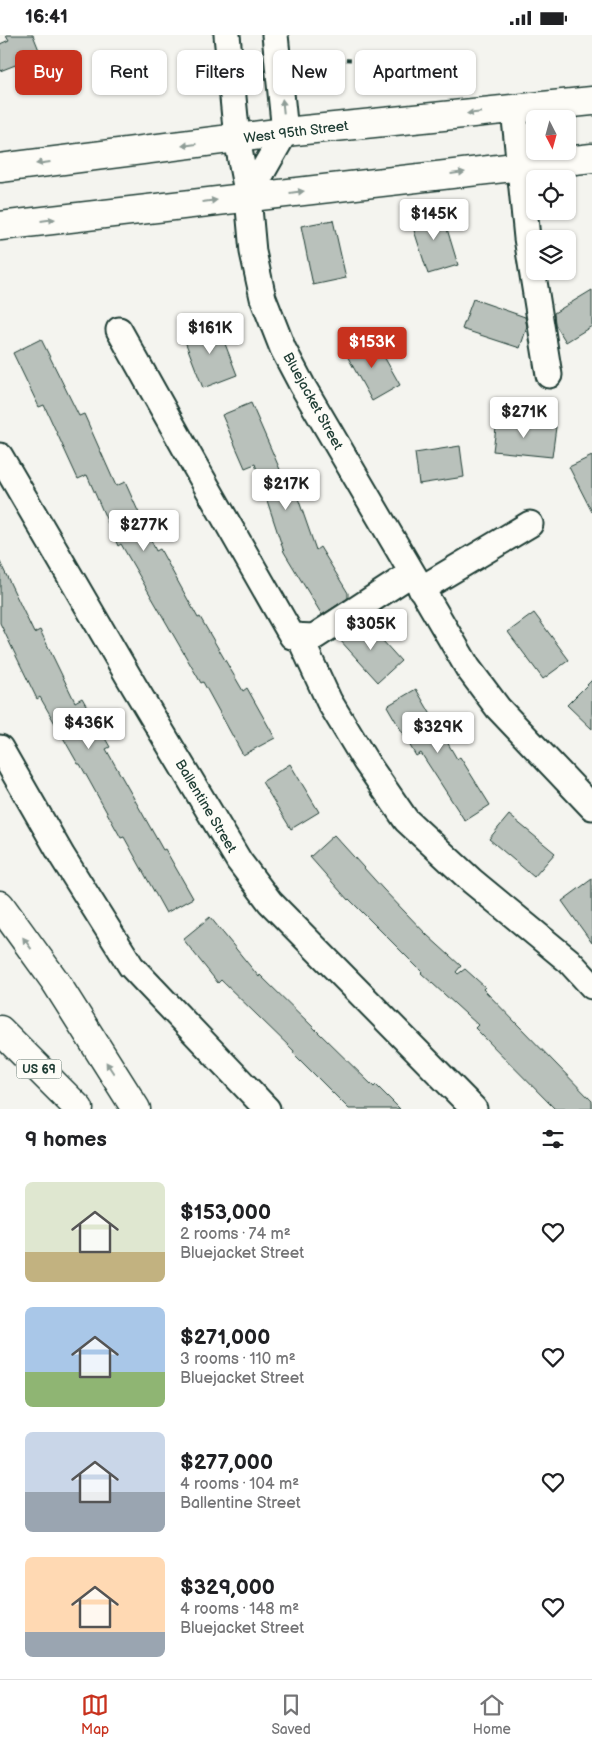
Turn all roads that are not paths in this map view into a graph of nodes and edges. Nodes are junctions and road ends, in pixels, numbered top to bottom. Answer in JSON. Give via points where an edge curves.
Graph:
{"nodes":[{"id":1,"x":227,"y":35,"type":"edge"},
{"id":2,"x":275,"y":35,"type":"edge"},
{"id":3,"x":592,"y":101,"type":"edge"},
{"id":4,"x":514,"y":109,"type":"junction"},
{"id":5,"x":285,"y":132,"type":"junction"},
{"id":6,"x":237,"y":139,"type":"junction"},
{"id":7,"x":592,"y":159,"type":"edge"},
{"id":8,"x":520,"y":166,"type":"junction"},
{"id":9,"x":0,"y":168,"type":"edge"},
{"id":10,"x":248,"y":197,"type":"junction"},
{"id":11,"x":0,"y":226,"type":"edge"},
{"id":12,"x":119,"y":330,"type":"dead end"},
{"id":13,"x":549,"y":375,"type":"dead end"},
{"id":14,"x":0,"y":456,"type":"edge"},
{"id":15,"x":530,"y":524,"type":"dead end"},
{"id":16,"x":417,"y":581,"type":"junction"},
{"id":17,"x":299,"y":636,"type":"junction"},
{"id":18,"x":0,"y":748,"type":"edge"},
{"id":19,"x":592,"y":807,"type":"edge"},
{"id":20,"x":0,"y":905,"type":"edge"},
{"id":21,"x":592,"y":986,"type":"edge"},
{"id":22,"x":0,"y":1030,"type":"edge"},
{"id":23,"x":79,"y":1109,"type":"edge"},
{"id":24,"x":136,"y":1109,"type":"edge"},
{"id":25,"x":267,"y":1109,"type":"edge"},
{"id":26,"x":474,"y":1109,"type":"edge"}],
"edges":[{"from":1,"to":6,"type":"street","name":"Bluejacket Street"},
{"from":5,"to":2,"type":"street","one_way":true},
{"from":3,"to":4,"type":"main road","name":"West 95th Street"},
{"from":4,"to":5,"type":"main road","name":"West 95th Street","one_way":true},
{"from":4,"to":8,"type":"street"},
{"from":5,"to":6,"type":"main road","name":"West 95th Street"},
{"from":5,"to":10,"type":"street"},
{"from":6,"to":9,"type":"main road","name":"West 95th Street","one_way":true},
{"from":6,"to":10,"type":"street","name":"Bluejacket Street"},
{"from":7,"to":8,"type":"main road"},
{"from":10,"to":8,"type":"main road","one_way":true},
{"from":8,"to":13,"type":"street","via":[[526,238]]},
{"from":11,"to":10,"type":"main road","one_way":true},
{"from":10,"to":16,"type":"street","name":"Bluejacket Street","via":[[253,251],[261,289],[283,349]]},
{"from":12,"to":17,"type":"street","via":[[292,636]]},
{"from":14,"to":26,"type":"street","name":"Ballentine Street","via":[[239,861],[270,902]]},
{"from":15,"to":16,"type":"street"},
{"from":16,"to":17,"type":"street","via":[[314,637]]},
{"from":16,"to":19,"type":"street","name":"Bluejacket Street","via":[[468,668],[498,708]]},
{"from":17,"to":21,"type":"street","via":[[329,701],[406,820],[472,881],[569,961]]},
{"from":18,"to":25,"type":"street","via":[[131,966]]},
{"from":24,"to":20,"type":"main road","one_way":true,"via":[[55,981]]},
{"from":22,"to":23,"type":"main road","number":"US 69"}]}
